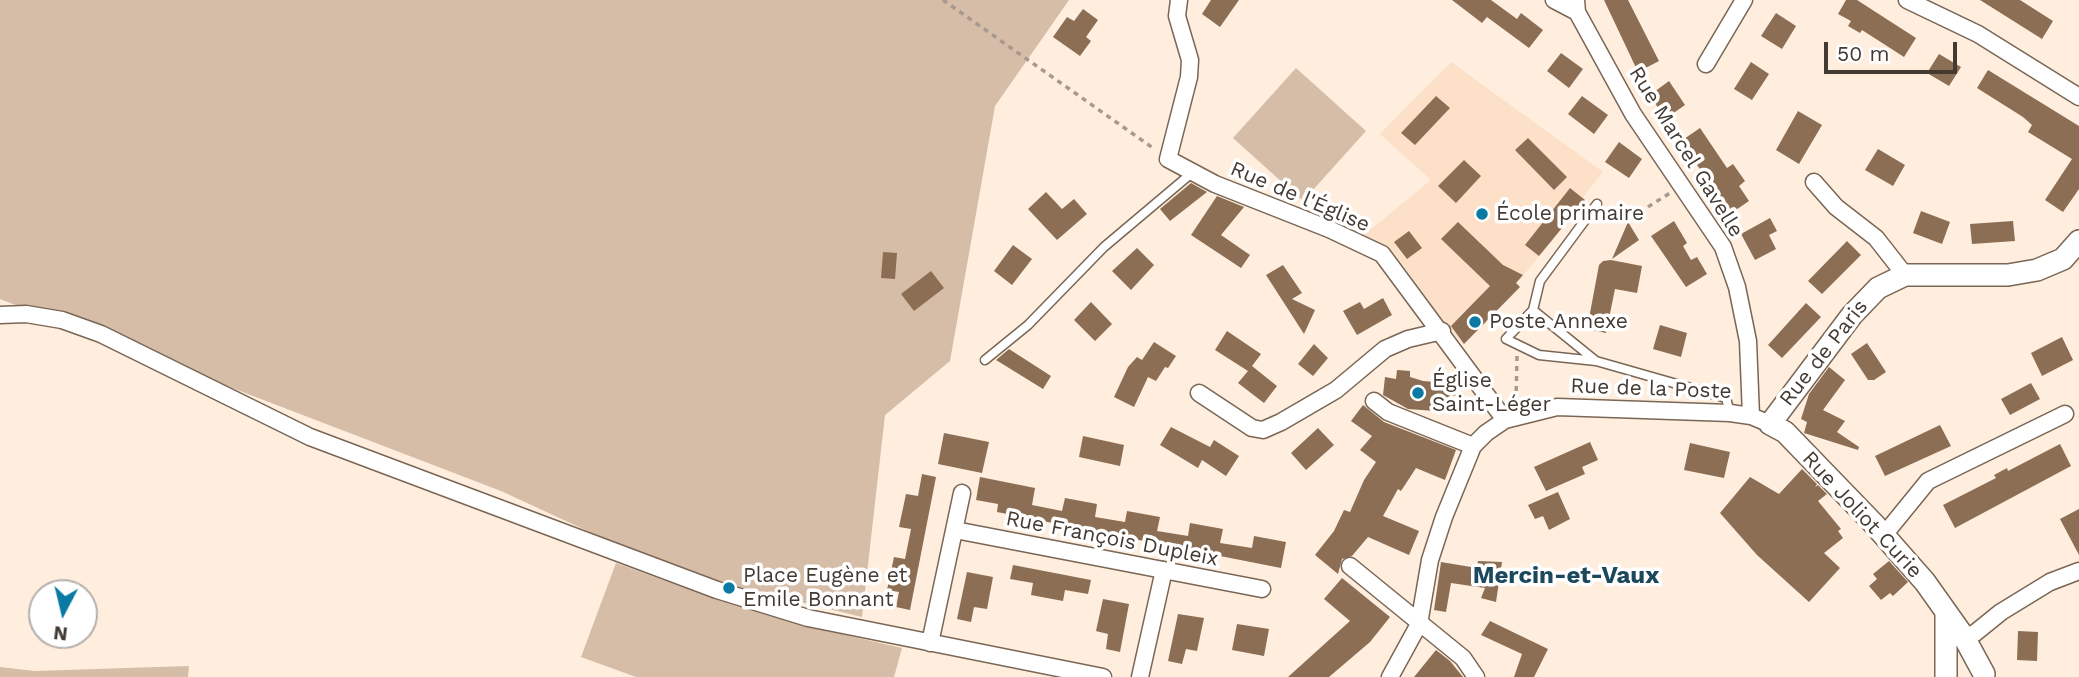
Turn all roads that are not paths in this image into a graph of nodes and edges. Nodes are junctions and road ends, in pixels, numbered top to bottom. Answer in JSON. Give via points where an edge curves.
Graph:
{"nodes":[{"id":1,"x":1179,"y":0,"type":"edge"},
{"id":2,"x":1555,"y":0,"type":"edge"},
{"id":3,"x":1744,"y":0,"type":"edge"},
{"id":4,"x":1907,"y":0,"type":"edge"},
{"id":5,"x":1577,"y":6,"type":"edge"},
{"id":6,"x":1706,"y":64,"type":"dead end"},
{"id":7,"x":2079,"y":97,"type":"edge"},
{"id":8,"x":1193,"y":172,"type":"junction"},
{"id":9,"x":1814,"y":182,"type":"dead end"},
{"id":10,"x":1597,"y":204,"type":"dead end"},
{"id":11,"x":2079,"y":241,"type":"edge"},
{"id":12,"x":1905,"y":275,"type":"junction"},
{"id":13,"x":1533,"y":310,"type":"junction"},
{"id":14,"x":0,"y":315,"type":"edge"},
{"id":15,"x":1442,"y":331,"type":"junction"},
{"id":16,"x":985,"y":360,"type":"dead end"},
{"id":17,"x":1596,"y":361,"type":"junction"},
{"id":18,"x":1199,"y":393,"type":"dead end"},
{"id":19,"x":1374,"y":401,"type":"dead end"},
{"id":20,"x":1730,"y":413,"type":"junction"},
{"id":21,"x":2065,"y":414,"type":"dead end"},
{"id":22,"x":1506,"y":420,"type":"junction"},
{"id":23,"x":1761,"y":420,"type":"junction"},
{"id":24,"x":1473,"y":446,"type":"junction"},
{"id":25,"x":962,"y":493,"type":"dead end"},
{"id":26,"x":955,"y":530,"type":"junction"},
{"id":27,"x":1884,"y":535,"type":"junction"},
{"id":28,"x":1350,"y":566,"type":"dead end"},
{"id":29,"x":1164,"y":570,"type":"junction"},
{"id":30,"x":2079,"y":571,"type":"edge"},
{"id":31,"x":1262,"y":589,"type":"dead end"},
{"id":32,"x":1946,"y":615,"type":"junction"},
{"id":33,"x":1419,"y":624,"type":"junction"},
{"id":34,"x":1964,"y":637,"type":"junction"},
{"id":35,"x":930,"y":643,"type":"junction"},
{"id":36,"x":1985,"y":676,"type":"edge"},
{"id":37,"x":1103,"y":677,"type":"edge"},
{"id":38,"x":1140,"y":677,"type":"edge"},
{"id":39,"x":1390,"y":677,"type":"edge"},
{"id":40,"x":1476,"y":677,"type":"edge"},
{"id":41,"x":1945,"y":677,"type":"edge"}],
"edges":[{"from":1,"to":8,"type":"street","name":"Rue de l'Église","via":[[1177,16],[1190,60],[1189,78],[1168,159]]},
{"from":2,"to":5,"type":"street"},
{"from":3,"to":6,"type":"street"},
{"from":4,"to":7,"type":"street","via":[[1978,34]]},
{"from":5,"to":23,"type":"street","name":"Rue Marcel Gavelle","via":[[1633,114],[1723,247],[1737,288]]},
{"from":8,"to":15,"type":"street","name":"Rue de l'Église","via":[[1382,254]]},
{"from":8,"to":16,"type":"lane","via":[[1104,247],[1028,325]]},
{"from":9,"to":12,"type":"street","via":[[1836,208],[1876,238]]},
{"from":10,"to":13,"type":"lane","via":[[1540,281]]},
{"from":11,"to":12,"type":"street","name":"Rue de Paris","via":[[2063,259],[2037,270],[2008,275]]},
{"from":12,"to":23,"type":"street","name":"Rue de Paris","via":[[1869,296]]},
{"from":13,"to":17,"type":"lane"},
{"from":13,"to":17,"type":"lane","via":[[1506,339],[1539,355]]},
{"from":14,"to":35,"type":"street","via":[[62,320],[101,334],[310,438],[717,590],[808,618]]},
{"from":15,"to":18,"type":"street","via":[[1385,349],[1336,390],[1263,430],[1252,428]]},
{"from":15,"to":22,"type":"street","name":"Rue de l'Église"},
{"from":17,"to":20,"type":"lane","via":[[1726,398]]},
{"from":19,"to":24,"type":"street","via":[[1388,412]]},
{"from":20,"to":22,"type":"street","name":"Rue de la Poste","via":[[1557,407]]},
{"from":20,"to":23,"type":"street","name":"Rue de la Poste"},
{"from":21,"to":27,"type":"street","via":[[1928,481]]},
{"from":22,"to":24,"type":"street","name":"Rue de la Poste"},
{"from":23,"to":27,"type":"street","name":"Rue Joliot Curie","via":[[1785,432]]},
{"from":24,"to":33,"type":"street","via":[[1436,539]]},
{"from":25,"to":26,"type":"street"},
{"from":26,"to":29,"type":"street","name":"Rue François Dupleix"},
{"from":26,"to":35,"type":"street"},
{"from":27,"to":32,"type":"street","name":"Rue Joliot Curie"},
{"from":28,"to":33,"type":"street"},
{"from":29,"to":31,"type":"street","name":"Rue François Dupleix"},
{"from":29,"to":38,"type":"street"},
{"from":30,"to":34,"type":"street","via":[[2050,582]]},
{"from":32,"to":34,"type":"street","name":"Rue Joliot Curie"},
{"from":32,"to":41,"type":"street"},
{"from":33,"to":39,"type":"street"},
{"from":33,"to":40,"type":"street","via":[[1463,658]]},
{"from":34,"to":36,"type":"street","name":"Rue Joliot Curie"},
{"from":35,"to":37,"type":"street"},
{"from":36,"to":41,"type":"street","via":[[1965,668]]}]}
